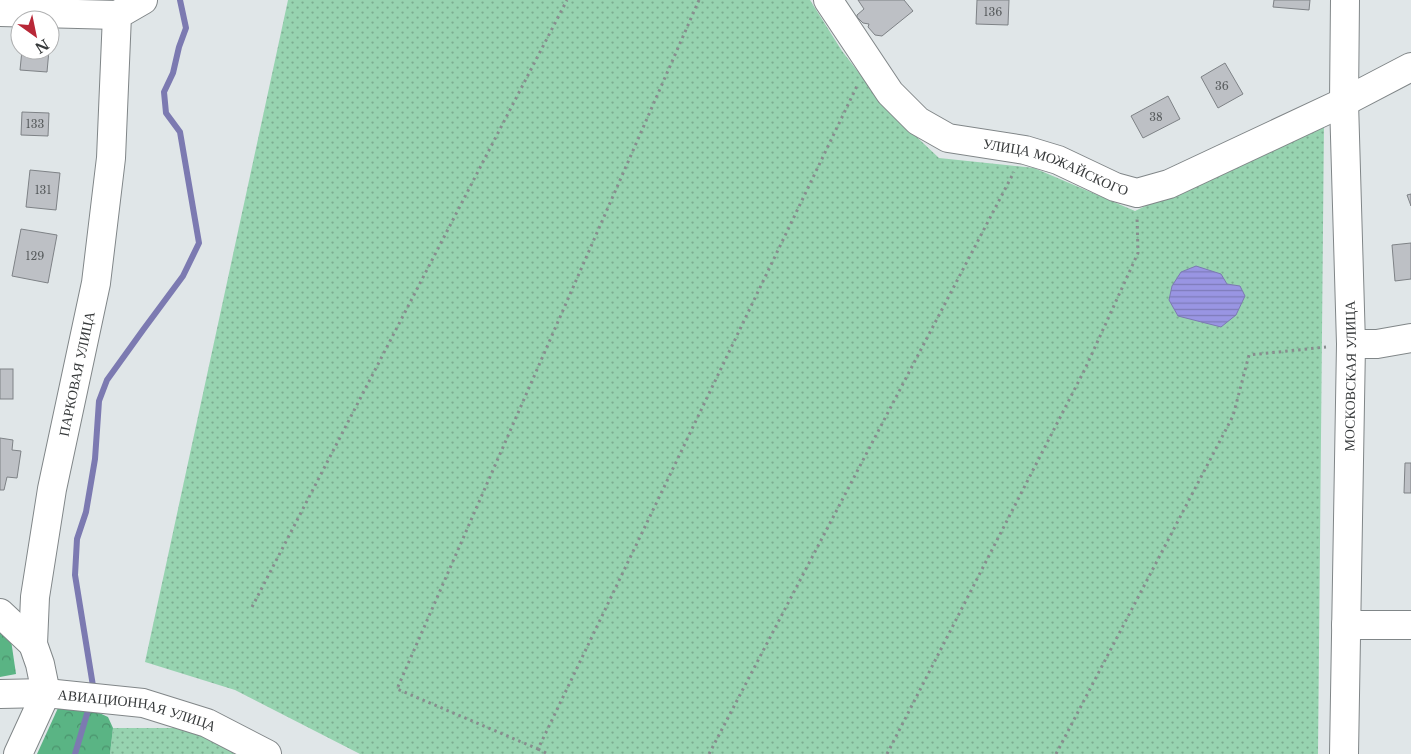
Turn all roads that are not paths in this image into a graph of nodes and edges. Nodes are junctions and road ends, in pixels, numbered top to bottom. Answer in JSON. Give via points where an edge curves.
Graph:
{"nodes":[{"id":1,"x":143,"y":0,"type":"edge"},
{"id":2,"x":828,"y":0,"type":"edge"},
{"id":3,"x":1345,"y":0,"type":"edge"},
{"id":4,"x":0,"y":12,"type":"edge"},
{"id":5,"x":117,"y":15,"type":"junction"},
{"id":6,"x":1411,"y":67,"type":"edge"},
{"id":7,"x":1344,"y":102,"type":"junction"},
{"id":8,"x":1411,"y":338,"type":"edge"},
{"id":9,"x":1350,"y":344,"type":"junction"},
{"id":10,"x":0,"y":613,"type":"edge"},
{"id":11,"x":1346,"y":624,"type":"junction"},
{"id":12,"x":1411,"y":625,"type":"edge"},
{"id":13,"x":33,"y":644,"type":"junction"},
{"id":14,"x":46,"y":693,"type":"junction"},
{"id":15,"x":0,"y":694,"type":"edge"},
{"id":16,"x":18,"y":754,"type":"edge"},
{"id":17,"x":267,"y":754,"type":"edge"},
{"id":18,"x":1344,"y":754,"type":"edge"}],
"edges":[{"from":1,"to":5,"type":"street"},
{"from":2,"to":7,"type":"street","name":"УЛИЦА МОЖАЙСКОГО","via":[[890,93],[918,122],[948,138],[1025,150],[1058,160],[1115,187],[1137,193],[1169,184]]},
{"from":3,"to":7,"type":"street","name":"МОСКОВСКАЯ УЛИЦА"},
{"from":4,"to":5,"type":"street"},
{"from":5,"to":13,"type":"street","name":"ПАРКОВАЯ УЛИЦА","via":[[111,158],[96,283],[52,489],[35,597]]},
{"from":6,"to":7,"type":"street","name":"УЛИЦА МОЖАЙСКОГО"},
{"from":7,"to":9,"type":"street","name":"МОСКОВСКАЯ УЛИЦА"},
{"from":8,"to":9,"type":"street","via":[[1377,344]]},
{"from":9,"to":11,"type":"street","name":"МОСКОВСКАЯ УЛИЦА"},
{"from":10,"to":13,"type":"street"},
{"from":11,"to":12,"type":"street"},
{"from":11,"to":18,"type":"street","name":"МОСКОВСКАЯ УЛИЦА"},
{"from":13,"to":14,"type":"street","name":"ПАРКОВАЯ УЛИЦА"},
{"from":14,"to":15,"type":"street","name":"АВИАЦИОННАЯ УЛИЦА"},
{"from":14,"to":16,"type":"street"},
{"from":14,"to":17,"type":"street","name":"АВИАЦИОННАЯ УЛИЦА","via":[[143,703],[207,723]]}]}
